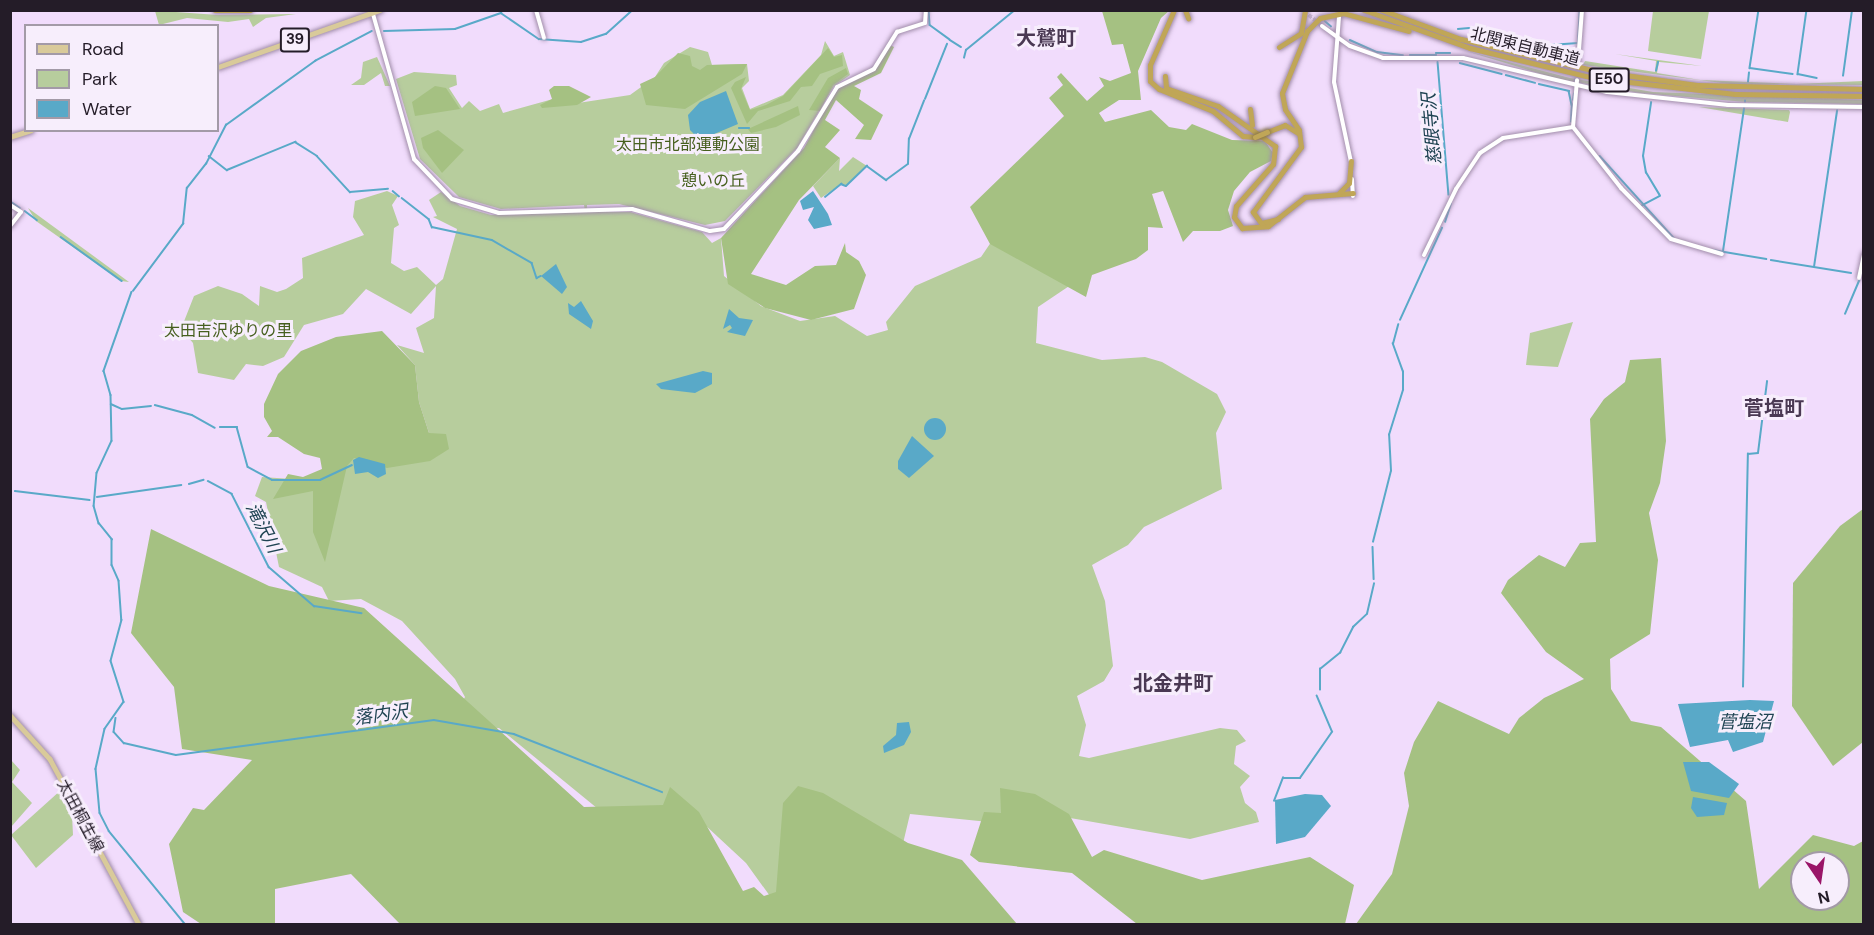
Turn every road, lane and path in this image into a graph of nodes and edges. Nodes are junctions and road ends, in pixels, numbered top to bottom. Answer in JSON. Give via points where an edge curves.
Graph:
{"nodes":[{"id":1,"x":215,"y":10,"type":"edge"},
{"id":2,"x":250,"y":10,"type":"edge"},
{"id":3,"x":380,"y":10,"type":"edge"},
{"id":4,"x":536,"y":10,"type":"edge"},
{"id":5,"x":926,"y":10,"type":"edge"},
{"id":6,"x":1174,"y":10,"type":"edge"},
{"id":7,"x":1185,"y":10,"type":"edge"},
{"id":8,"x":1305,"y":10,"type":"edge"},
{"id":9,"x":1364,"y":10,"type":"edge"},
{"id":10,"x":1382,"y":10,"type":"edge"},
{"id":11,"x":1390,"y":10,"type":"edge"},
{"id":12,"x":1582,"y":10,"type":"edge"},
{"id":13,"x":373,"y":14,"type":"junction"},
{"id":14,"x":1339,"y":17,"type":"dead end"},
{"id":15,"x":1400,"y":17,"type":"junction"},
{"id":16,"x":1188,"y":18,"type":"dead end"},
{"id":17,"x":1322,"y":26,"type":"tunnel mouth"},
{"id":18,"x":544,"y":38,"type":"dead end"},
{"id":19,"x":1443,"y":39,"type":"junction"},
{"id":20,"x":1340,"y":40,"type":"junction"},
{"id":21,"x":1279,"y":47,"type":"dead end"},
{"id":22,"x":1578,"y":63,"type":"dead end"},
{"id":23,"x":219,"y":67,"type":"edge"},
{"id":24,"x":1165,"y":76,"type":"dead end"},
{"id":25,"x":1577,"y":80,"type":"dead end"},
{"id":26,"x":1577,"y":87,"type":"junction"},
{"id":27,"x":1863,"y":89,"type":"edge"},
{"id":28,"x":1863,"y":96,"type":"edge"},
{"id":29,"x":1863,"y":107,"type":"edge"},
{"id":30,"x":1250,"y":109,"type":"dead end"},
{"id":31,"x":1573,"y":127,"type":"junction"},
{"id":32,"x":1255,"y":129,"type":"junction"},
{"id":33,"x":25,"y":132,"type":"edge"},
{"id":34,"x":10,"y":137,"type":"edge"},
{"id":35,"x":1302,"y":143,"type":"junction"},
{"id":36,"x":1351,"y":161,"type":"junction"},
{"id":37,"x":1335,"y":194,"type":"junction"},
{"id":38,"x":1353,"y":194,"type":"joint"},
{"id":39,"x":10,"y":205,"type":"edge"},
{"id":40,"x":1278,"y":219,"type":"junction"},
{"id":41,"x":10,"y":226,"type":"edge"},
{"id":42,"x":1722,"y":254,"type":"dead end"},
{"id":43,"x":1863,"y":254,"type":"edge"},
{"id":44,"x":1424,"y":255,"type":"dead end"},
{"id":45,"x":1859,"y":278,"type":"dead end"},
{"id":46,"x":10,"y":716,"type":"edge"},
{"id":47,"x":139,"y":924,"type":"edge"}],
"edges":[{"from":1,"to":2,"type":"highway"},
{"from":3,"to":13,"type":"main road","number":"39"},
{"from":4,"to":18,"type":"street"},
{"from":5,"to":13,"type":"street","via":[[925,23],[897,32],[874,69],[837,87],[798,151],[724,230],[714,231],[632,209],[499,213],[452,199],[414,159]]},
{"from":6,"to":35,"type":"highway","bridge":true,"via":[[1150,65],[1150,81],[1159,89],[1214,111],[1243,136],[1255,137],[1289,126]]},
{"from":7,"to":16,"type":"highway"},
{"from":8,"to":21,"type":"highway","via":[[1300,33]]},
{"from":9,"to":19,"type":"highway","name":"北関東自動車道","number":"E50"},
{"from":10,"to":15,"type":"highway","name":"北関東自動車道","number":"E50"},
{"from":11,"to":15,"type":"highway"},
{"from":12,"to":22,"type":"street"},
{"from":13,"to":23,"type":"main road","number":"39"},
{"from":14,"to":20,"type":"street"},
{"from":15,"to":27,"type":"highway","name":"北関東自動車道","number":"E50","via":[[1525,56],[1630,77],[1738,88]]},
{"from":17,"to":20,"type":"street"},
{"from":19,"to":28,"type":"highway","name":"北関東自動車道","number":"E50","via":[[1534,65],[1629,84],[1735,94]]},
{"from":19,"to":35,"type":"highway","via":[[1348,14],[1331,14],[1315,22],[1303,38],[1282,88],[1284,106]]},
{"from":20,"to":26,"type":"street","via":[[1383,58],[1462,58]]},
{"from":20,"to":36,"type":"street","via":[[1334,82]]},
{"from":24,"to":32,"type":"highway","via":[[1169,89],[1218,106]]},
{"from":25,"to":26,"type":"street"},
{"from":26,"to":29,"type":"street","via":[[1728,105]]},
{"from":26,"to":31,"type":"street"},
{"from":30,"to":32,"type":"highway","via":[[1249,120]]},
{"from":31,"to":42,"type":"street","via":[[1621,188],[1671,238]]},
{"from":31,"to":44,"type":"street","via":[[1503,138],[1480,153],[1456,189]]},
{"from":32,"to":40,"type":"highway","via":[[1273,142],[1276,156],[1238,202],[1234,217],[1250,231]]},
{"from":33,"to":34,"type":"main road"},
{"from":35,"to":40,"type":"highway","via":[[1294,162],[1253,208],[1261,223]]},
{"from":36,"to":37,"type":"highway","via":[[1347,187]]},
{"from":36,"to":38,"type":"street"},
{"from":37,"to":38,"type":"highway"},
{"from":37,"to":40,"type":"highway","via":[[1305,197]]},
{"from":39,"to":41,"type":"street","via":[[21,212]]},
{"from":43,"to":45,"type":"street"},
{"from":46,"to":47,"type":"main road","name":"太田桐生線","via":[[46,753]]}]}
